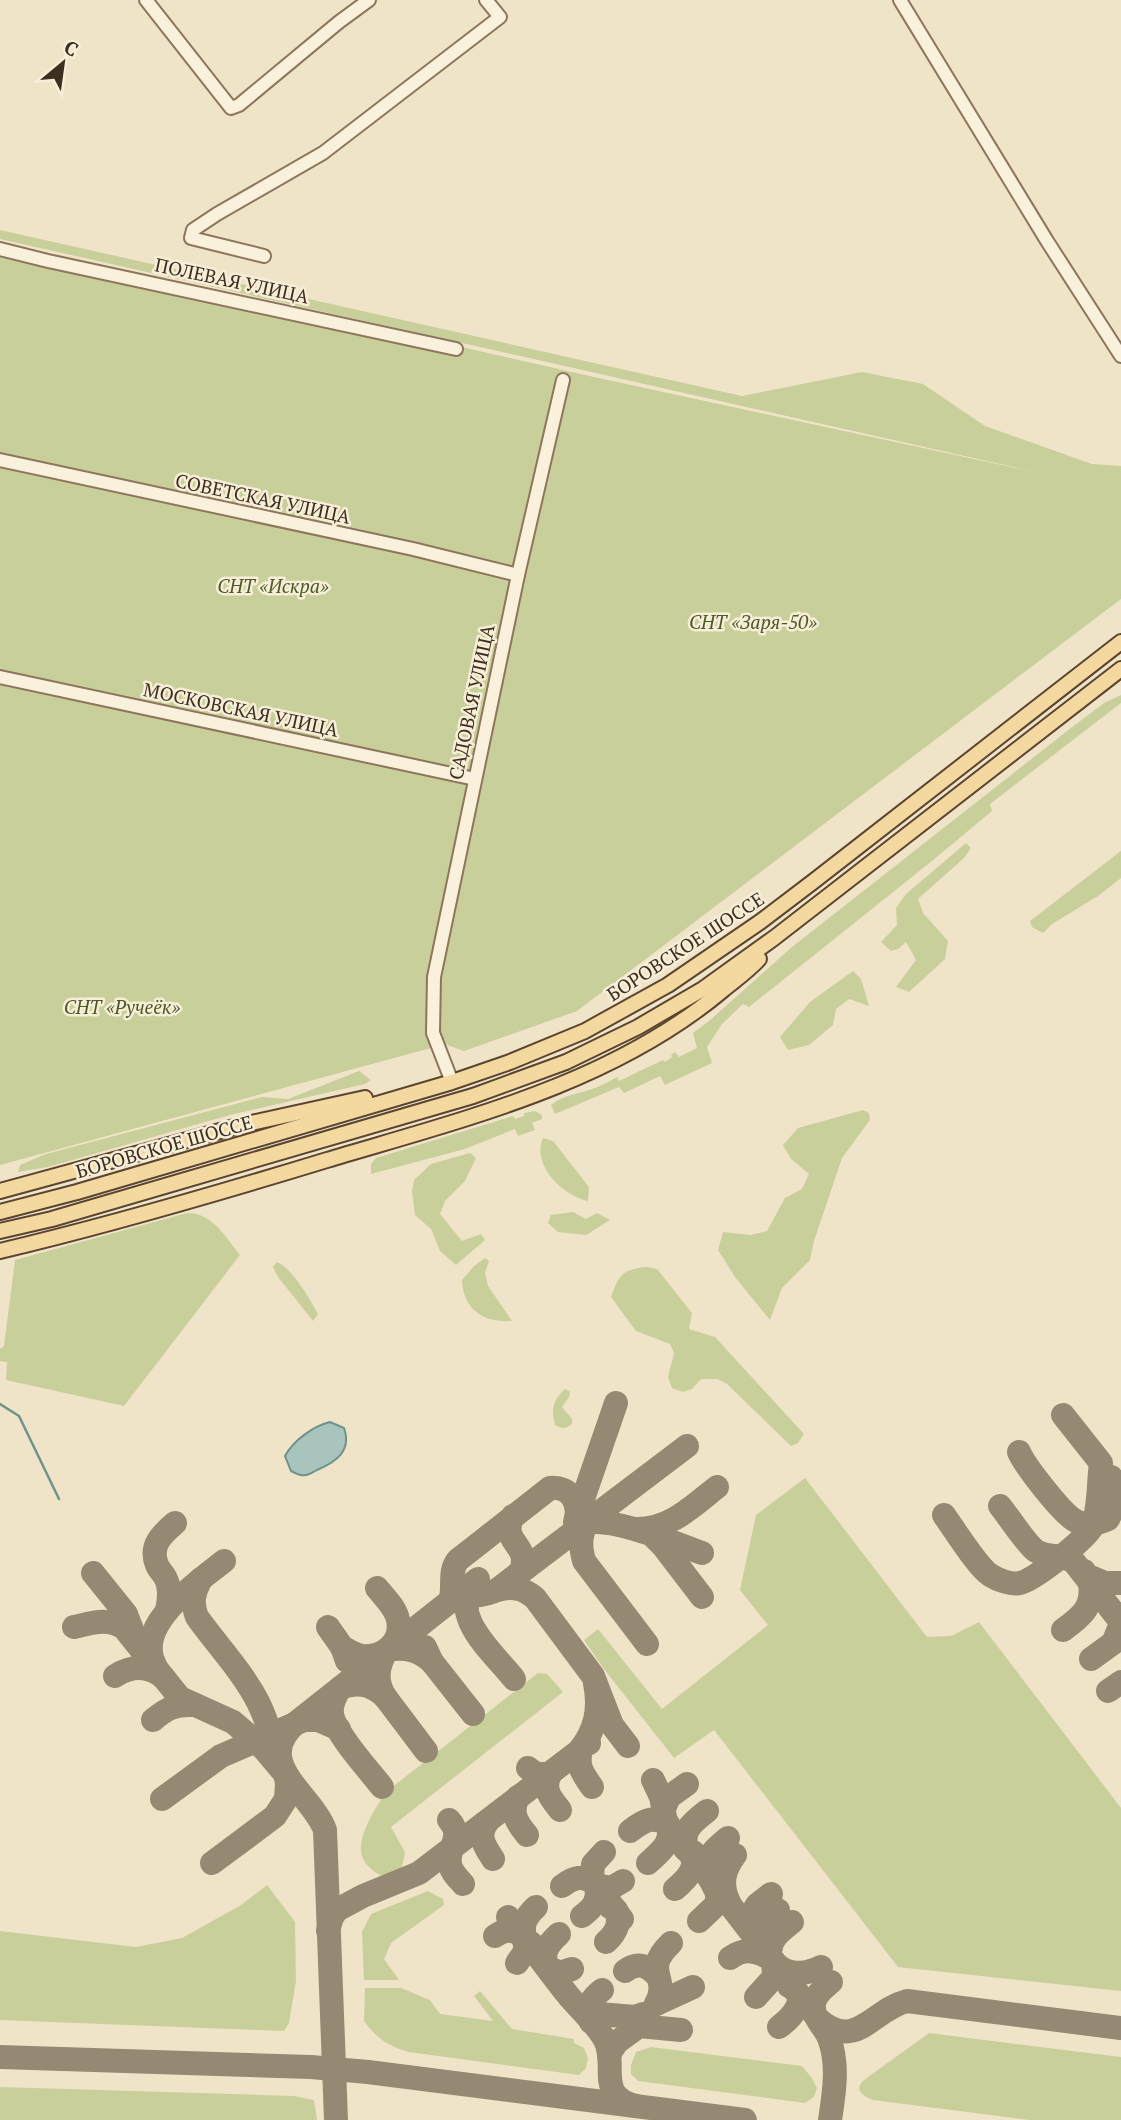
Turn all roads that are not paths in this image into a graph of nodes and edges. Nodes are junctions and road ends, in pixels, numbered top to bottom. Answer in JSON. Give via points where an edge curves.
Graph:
{"nodes":[{"id":1,"x":146,"y":0,"type":"edge"},
{"id":2,"x":369,"y":0,"type":"edge"},
{"id":3,"x":486,"y":0,"type":"edge"},
{"id":4,"x":900,"y":0,"type":"edge"},
{"id":5,"x":0,"y":249,"type":"edge"},
{"id":6,"x":264,"y":256,"type":"dead end"},
{"id":7,"x":456,"y":349,"type":"dead end"},
{"id":8,"x":1121,"y":356,"type":"edge"},
{"id":9,"x":563,"y":380,"type":"dead end"},
{"id":10,"x":0,"y":460,"type":"edge"},
{"id":11,"x":518,"y":575,"type":"junction"},
{"id":12,"x":1121,"y":642,"type":"edge"},
{"id":13,"x":1121,"y":669,"type":"edge"},
{"id":14,"x":0,"y":677,"type":"edge"},
{"id":15,"x":475,"y":779,"type":"junction"},
{"id":16,"x":774,"y":938,"type":"junction"},
{"id":17,"x":452,"y":1082,"type":"junction"},
{"id":18,"x":410,"y":1094,"type":"junction"},
{"id":19,"x":0,"y":1191,"type":"edge"},
{"id":20,"x":0,"y":1212,"type":"edge"},
{"id":21,"x":0,"y":1231,"type":"edge"},
{"id":22,"x":0,"y":1251,"type":"edge"}],
"edges":[{"from":1,"to":2,"type":"street","via":[[230,108]]},
{"from":3,"to":6,"type":"street","via":[[500,17],[323,153],[193,230],[191,238]]},
{"from":4,"to":8,"type":"street"},
{"from":5,"to":7,"type":"street","name":"ПОЛЕВАЯ УЛИЦА"},
{"from":9,"to":11,"type":"street","name":"САДОВАЯ УЛИЦА"},
{"from":10,"to":11,"type":"street","name":"СОВЕТСКАЯ УЛИЦА"},
{"from":11,"to":15,"type":"street","name":"САДОВАЯ УЛИЦА"},
{"from":12,"to":17,"type":"main road","name":"БОРОВСКОЕ ШОССЕ","via":[[814,881],[678,978],[585,1031]]},
{"from":13,"to":16,"type":"main road","name":"БОРОВСКОЕ ШОССЕ"},
{"from":14,"to":15,"type":"street","name":"МОСКОВСКАЯ УЛИЦА"},
{"from":15,"to":17,"type":"street","name":"САДОВАЯ УЛИЦА","via":[[434,977],[433,1033]]},
{"from":16,"to":21,"type":"main road","name":"БОРОВСКОЕ ШОССЕ","via":[[651,1021],[566,1062],[473,1096]]},
{"from":16,"to":22,"type":"main road","via":[[749,969],[678,1025],[537,1094],[212,1195]]},
{"from":17,"to":18,"type":"main road","name":"БОРОВСКОЕ ШОССЕ"},
{"from":18,"to":19,"type":"main road","via":[[363,1099],[242,1125]]},
{"from":18,"to":20,"type":"main road","name":"БОРОВСКОЕ ШОССЕ"}]}
